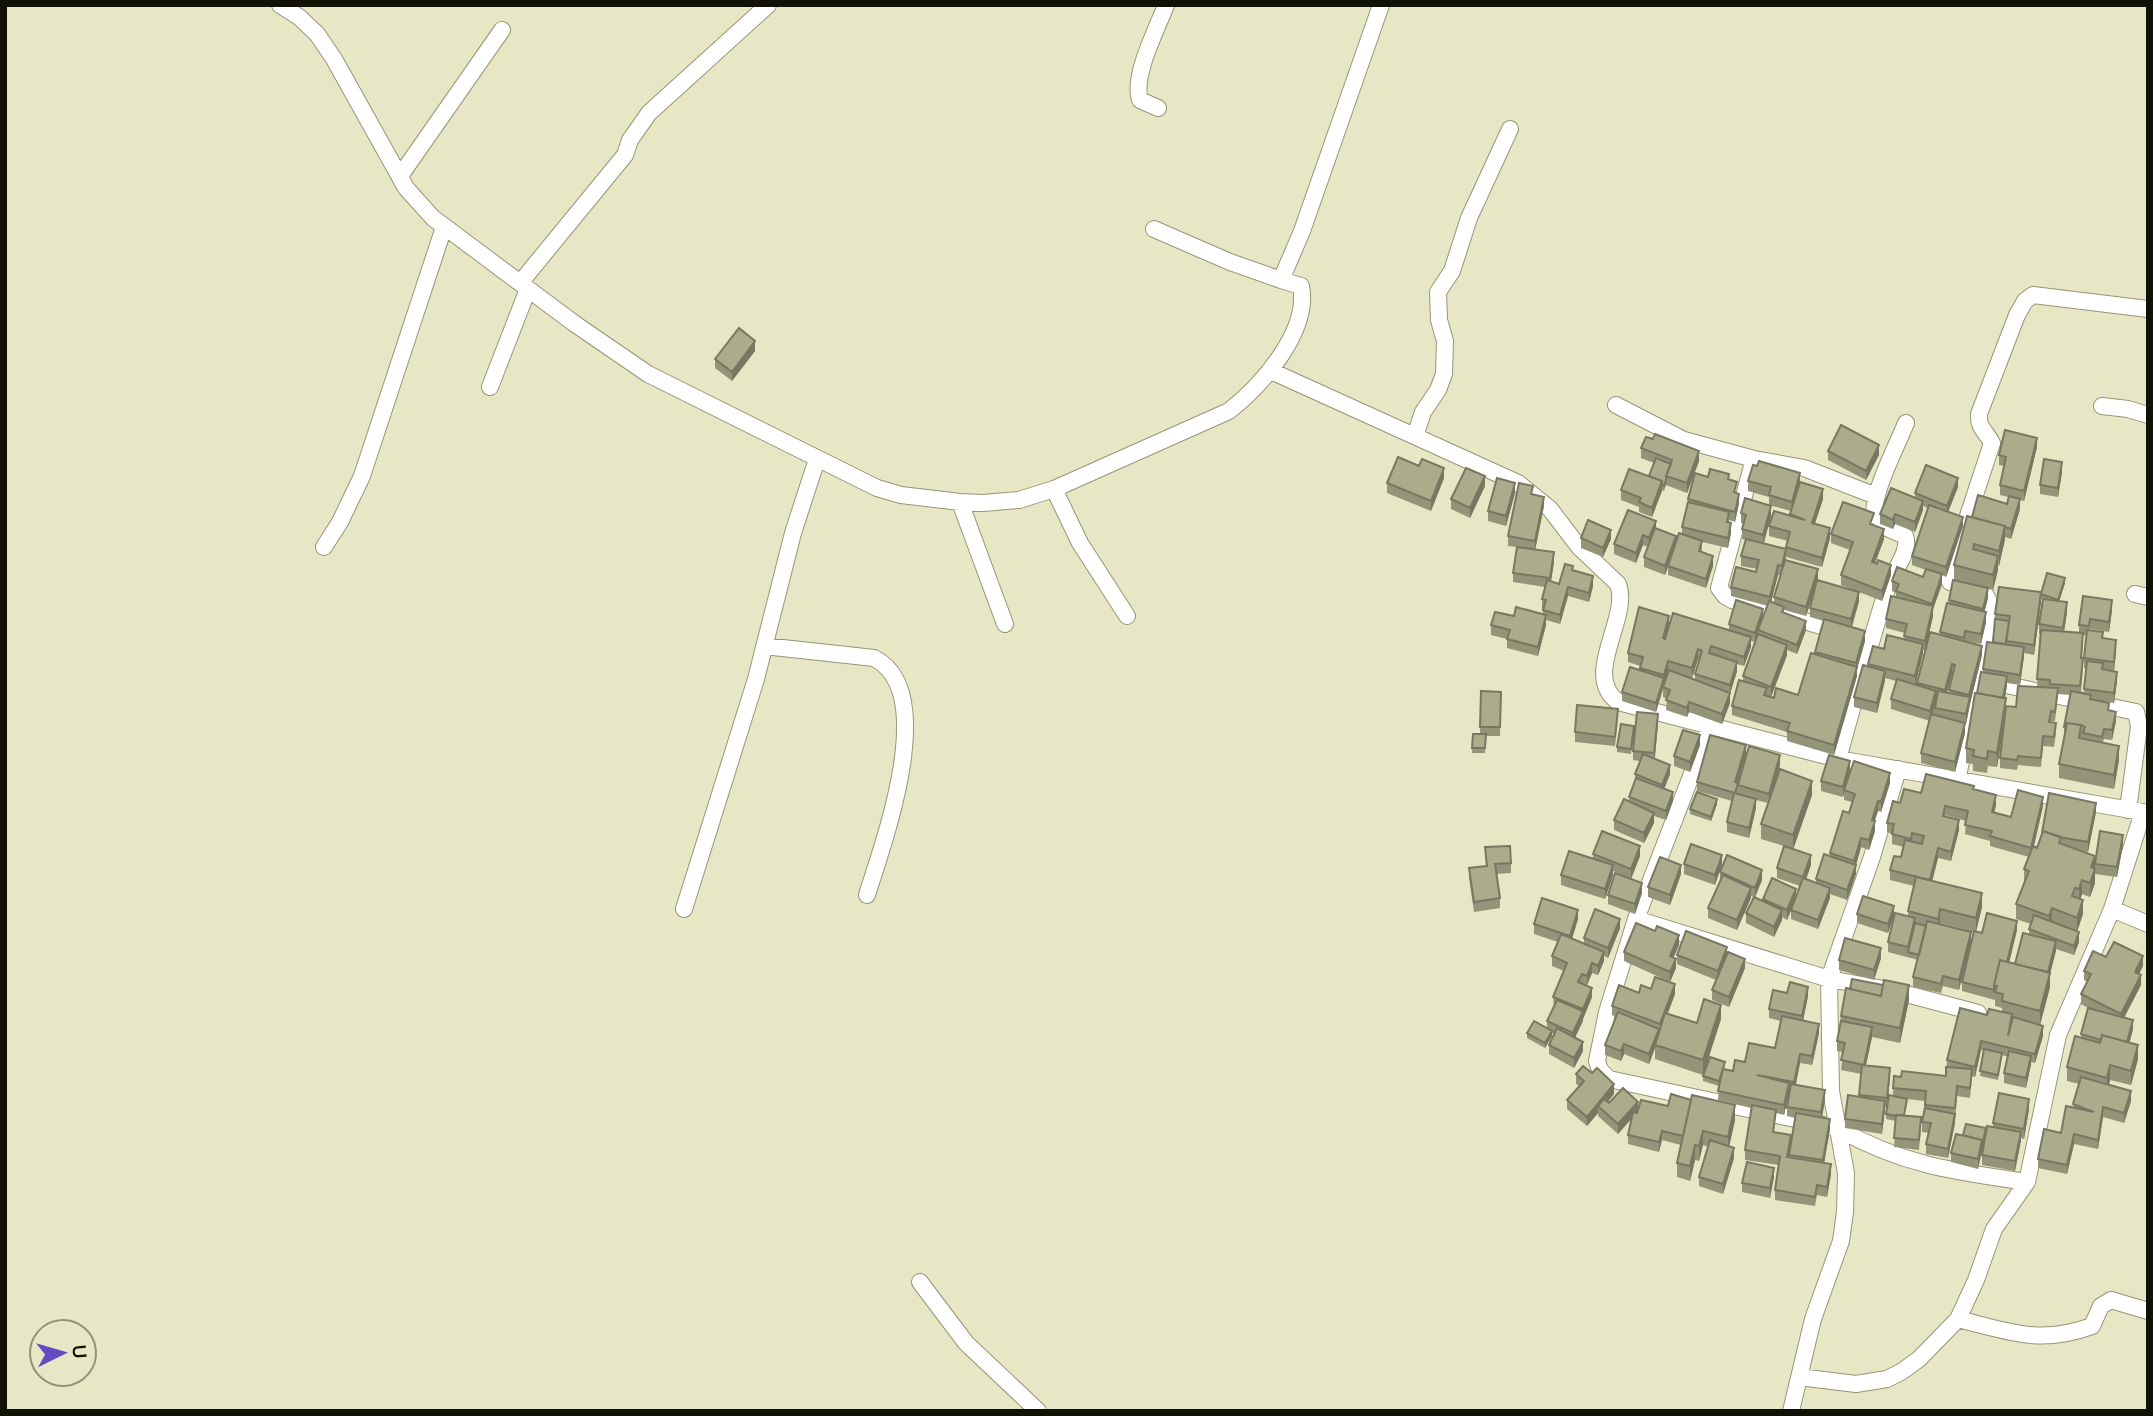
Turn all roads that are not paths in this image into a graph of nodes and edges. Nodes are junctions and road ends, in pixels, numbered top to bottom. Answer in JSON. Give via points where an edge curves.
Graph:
{"nodes":[{"id":1,"x":280,"y":5,"type":"edge"},
{"id":2,"x":768,"y":5,"type":"edge"},
{"id":3,"x":1166,"y":5,"type":"edge"},
{"id":4,"x":1381,"y":5,"type":"edge"},
{"id":5,"x":502,"y":30,"type":"dead end"},
{"id":6,"x":1158,"y":108,"type":"dead end"},
{"id":7,"x":1510,"y":129,"type":"dead end"},
{"id":8,"x":400,"y":176,"type":"junction"},
{"id":9,"x":444,"y":227,"type":"junction"},
{"id":10,"x":1154,"y":229,"type":"dead end"},
{"id":11,"x":1281,"y":280,"type":"junction"},
{"id":12,"x":524,"y":286,"type":"junction"},
{"id":13,"x":2148,"y":309,"type":"edge"},
{"id":14,"x":1271,"y":371,"type":"junction"},
{"id":15,"x":490,"y":387,"type":"dead end"},
{"id":16,"x":1616,"y":405,"type":"dead end"},
{"id":17,"x":2102,"y":406,"type":"dead end"},
{"id":18,"x":2148,"y":415,"type":"edge"},
{"id":19,"x":1906,"y":423,"type":"dead end"},
{"id":20,"x":1415,"y":436,"type":"junction"},
{"id":21,"x":817,"y":459,"type":"junction"},
{"id":22,"x":1754,"y":459,"type":"junction"},
{"id":23,"x":1054,"y":488,"type":"junction"},
{"id":24,"x":1877,"y":496,"type":"junction"},
{"id":25,"x":960,"y":502,"type":"junction"},
{"id":26,"x":324,"y":547,"type":"dead end"},
{"id":27,"x":1893,"y":572,"type":"junction"},
{"id":28,"x":1950,"y":582,"type":"junction"},
{"id":29,"x":1127,"y":616,"type":"dead end"},
{"id":30,"x":1005,"y":624,"type":"dead end"},
{"id":31,"x":1870,"y":641,"type":"junction"},
{"id":32,"x":764,"y":646,"type":"junction"},
{"id":33,"x":1978,"y":679,"type":"junction"},
{"id":34,"x":1710,"y":727,"type":"junction"},
{"id":35,"x":1838,"y":759,"type":"junction"},
{"id":36,"x":1898,"y":769,"type":"junction"},
{"id":37,"x":1957,"y":781,"type":"junction"},
{"id":38,"x":2139,"y":812,"type":"edge"},
{"id":39,"x":867,"y":895,"type":"dead end"},
{"id":40,"x":684,"y":909,"type":"dead end"},
{"id":41,"x":2112,"y":909,"type":"junction"},
{"id":42,"x":1636,"y":919,"type":"junction"},
{"id":43,"x":2148,"y":924,"type":"edge"},
{"id":44,"x":1829,"y":979,"type":"junction"},
{"id":45,"x":1995,"y":1018,"type":"edge"},
{"id":46,"x":1837,"y":1128,"type":"junction"},
{"id":47,"x":2027,"y":1182,"type":"junction"},
{"id":48,"x":920,"y":1282,"type":"dead end"},
{"id":49,"x":2148,"y":1311,"type":"edge"},
{"id":50,"x":1958,"y":1319,"type":"junction"},
{"id":51,"x":1799,"y":1377,"type":"junction"},
{"id":52,"x":1038,"y":1411,"type":"edge"},
{"id":53,"x":1791,"y":1411,"type":"edge"}],
"edges":[{"from":1,"to":8,"type":"street","via":[[317,34]]},
{"from":2,"to":12,"type":"street","via":[[649,113],[625,155]]},
{"from":3,"to":6,"type":"street","via":[[1139,78],[1140,100]]},
{"from":4,"to":11,"type":"street"},
{"from":5,"to":8,"type":"street"},
{"from":7,"to":20,"type":"street","via":[[1469,218],[1452,271],[1438,292],[1444,374]]},
{"from":8,"to":9,"type":"street","via":[[419,204]]},
{"from":9,"to":12,"type":"street"},
{"from":9,"to":26,"type":"street","via":[[362,476]]},
{"from":10,"to":11,"type":"street"},
{"from":11,"to":14,"type":"street","via":[[1301,286],[1302,304],[1295,329]]},
{"from":12,"to":15,"type":"street"},
{"from":12,"to":21,"type":"street","via":[[648,374]]},
{"from":13,"to":28,"type":"street","via":[[2033,295],[2025,301],[1979,414],[1982,431],[1993,443],[1949,570]]},
{"from":14,"to":20,"type":"street"},
{"from":14,"to":23,"type":"street","via":[[1230,411]]},
{"from":16,"to":22,"type":"street","via":[[1684,440]]},
{"from":17,"to":18,"type":"street"},
{"from":19,"to":24,"type":"street"},
{"from":20,"to":34,"type":"street","via":[[1535,494],[1579,547],[1618,584],[1621,602],[1605,671],[1611,697]]},
{"from":21,"to":25,"type":"street","via":[[877,488]]},
{"from":21,"to":32,"type":"street"},
{"from":22,"to":24,"type":"street","via":[[1804,468]]},
{"from":22,"to":31,"type":"street","via":[[1720,580],[1721,592],[1732,600]]},
{"from":23,"to":25,"type":"street","via":[[1019,500]]},
{"from":23,"to":29,"type":"street","via":[[1080,543]]},
{"from":24,"to":27,"type":"street","via":[[1876,523],[1907,540]]},
{"from":25,"to":30,"type":"street"},
{"from":27,"to":28,"type":"street"},
{"from":27,"to":31,"type":"street"},
{"from":28,"to":33,"type":"street","via":[[1984,592],[1990,603]]},
{"from":31,"to":35,"type":"street"},
{"from":32,"to":39,"type":"street","via":[[874,658],[889,669],[898,688],[905,744]]},
{"from":32,"to":40,"type":"street"},
{"from":33,"to":37,"type":"street"},
{"from":33,"to":38,"type":"street","via":[[2136,712]]},
{"from":34,"to":35,"type":"street"},
{"from":34,"to":42,"type":"street"},
{"from":35,"to":36,"type":"street"},
{"from":36,"to":37,"type":"street"},
{"from":36,"to":44,"type":"street"},
{"from":37,"to":38,"type":"street"},
{"from":38,"to":41,"type":"street"},
{"from":41,"to":43,"type":"street"},
{"from":41,"to":47,"type":"street","via":[[2052,1033]]},
{"from":42,"to":44,"type":"street"},
{"from":42,"to":46,"type":"street","via":[[1598,1055],[1604,1074],[1609,1079]]},
{"from":44,"to":45,"type":"street"},
{"from":44,"to":46,"type":"street","via":[[1831,1091]]},
{"from":46,"to":47,"type":"street","via":[[1917,1164]]},
{"from":46,"to":51,"type":"street","via":[[1846,1173],[1845,1212]]},
{"from":47,"to":50,"type":"street","via":[[1994,1229]]},
{"from":48,"to":52,"type":"street","via":[[966,1343]]},
{"from":49,"to":50,"type":"street","via":[[2111,1300],[2101,1306],[2092,1326],[2039,1337]]},
{"from":50,"to":51,"type":"street","via":[[1919,1359],[1887,1379],[1856,1384]]},
{"from":51,"to":53,"type":"street"}]}
